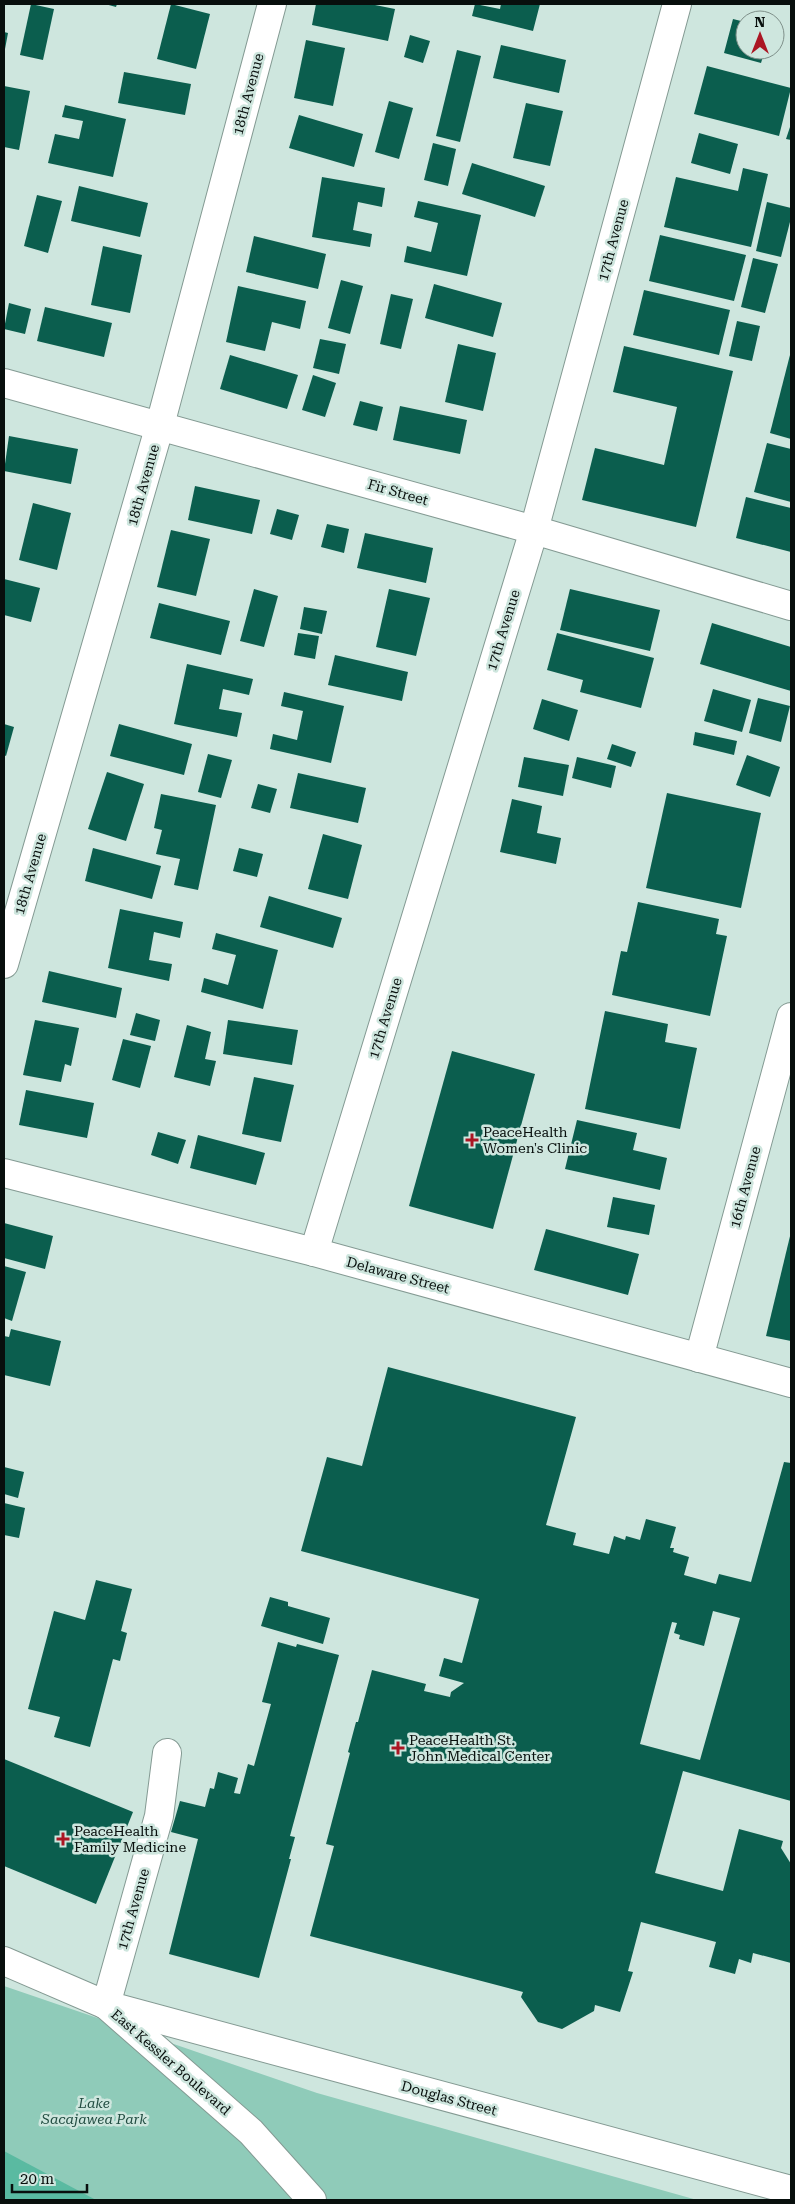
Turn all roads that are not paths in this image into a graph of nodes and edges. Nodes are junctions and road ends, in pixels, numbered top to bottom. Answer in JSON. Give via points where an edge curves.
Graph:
{"nodes":[{"id":1,"x":272,"y":4,"type":"edge"},
{"id":2,"x":677,"y":4,"type":"edge"},
{"id":3,"x":4,"y":382,"type":"edge"},
{"id":4,"x":160,"y":425,"type":"junction"},
{"id":5,"x":534,"y":530,"type":"junction"},
{"id":6,"x":791,"y":606,"type":"edge"},
{"id":7,"x":4,"y":964,"type":"edge"},
{"id":8,"x":791,"y":1017,"type":"edge"},
{"id":9,"x":4,"y":1173,"type":"edge"},
{"id":10,"x":314,"y":1252,"type":"junction"},
{"id":11,"x":699,"y":1358,"type":"junction"},
{"id":12,"x":791,"y":1383,"type":"edge"},
{"id":13,"x":167,"y":1753,"type":"dead end"},
{"id":14,"x":4,"y":1961,"type":"edge"},
{"id":15,"x":106,"y":2005,"type":"junction"},
{"id":16,"x":791,"y":2190,"type":"edge"},
{"id":17,"x":312,"y":2200,"type":"edge"}],
"edges":[{"from":1,"to":4,"type":"street","name":"18th Avenue"},
{"from":2,"to":5,"type":"street","name":"17th Avenue"},
{"from":3,"to":4,"type":"street","name":"Fir Street"},
{"from":4,"to":5,"type":"street","name":"Fir Street"},
{"from":4,"to":7,"type":"street","name":"18th Avenue"},
{"from":5,"to":6,"type":"street","name":"Fir Street"},
{"from":5,"to":10,"type":"street","name":"17th Avenue"},
{"from":8,"to":11,"type":"street","name":"16th Avenue"},
{"from":9,"to":10,"type":"street","name":"Delaware Street"},
{"from":10,"to":11,"type":"street","name":"Delaware Street"},
{"from":11,"to":12,"type":"street","name":"Delaware Street"},
{"from":13,"to":15,"type":"street","name":"17th Avenue","via":[[159,1816]]},
{"from":14,"to":15,"type":"street","name":"East Kessler Boulevard"},
{"from":15,"to":16,"type":"street","name":"Douglas Street"},
{"from":15,"to":17,"type":"street","name":"East Kessler Boulevard","via":[[251,2132]]}]}
